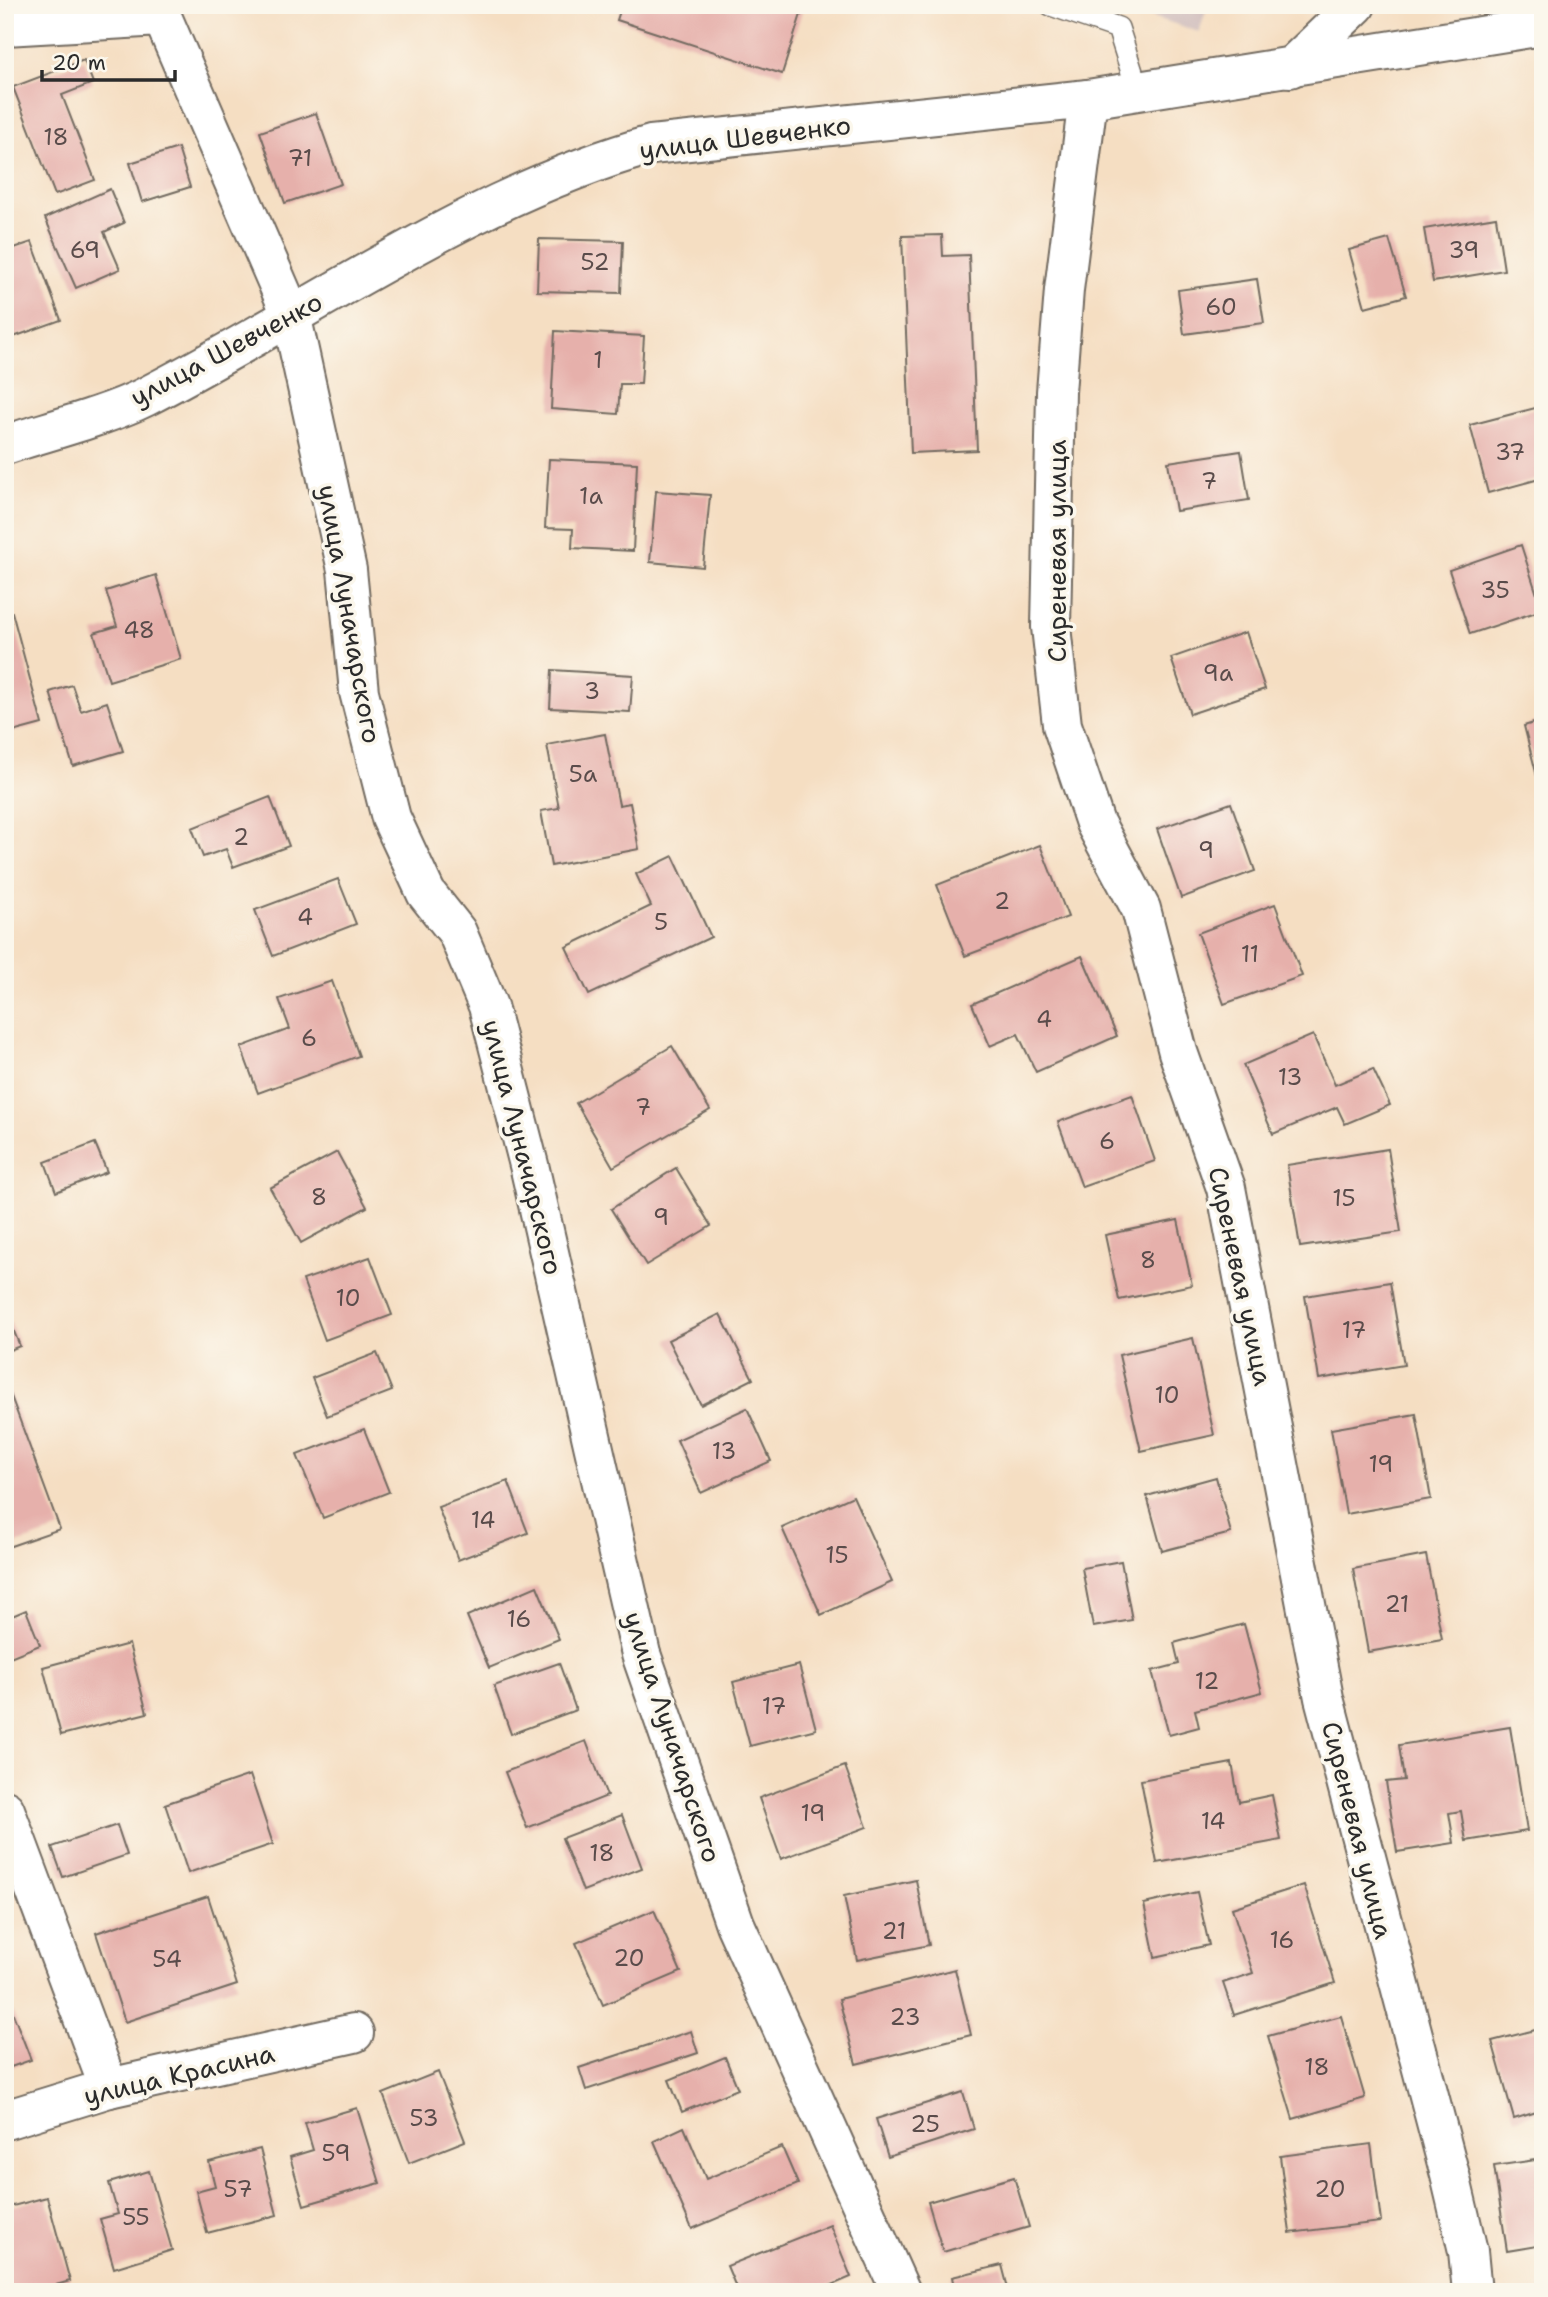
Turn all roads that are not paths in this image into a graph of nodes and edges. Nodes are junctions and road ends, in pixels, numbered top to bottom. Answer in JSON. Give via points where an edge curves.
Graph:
{"nodes":[{"id":1,"x":1051,"y":5,"type":"edge"},
{"id":2,"x":1356,"y":5,"type":"edge"},
{"id":3,"x":159,"y":11,"type":"edge"},
{"id":4,"x":5,"y":26,"type":"edge"},
{"id":5,"x":1543,"y":26,"type":"edge"},
{"id":6,"x":1290,"y":68,"type":"junction"},
{"id":7,"x":1138,"y":91,"type":"junction"},
{"id":8,"x":1088,"y":99,"type":"junction"},
{"id":9,"x":291,"y":314,"type":"junction"},
{"id":10,"x":5,"y":445,"type":"edge"},
{"id":11,"x":5,"y":1810,"type":"edge"},
{"id":12,"x":354,"y":2033,"type":"dead end"},
{"id":13,"x":109,"y":2088,"type":"junction"},
{"id":14,"x":5,"y":2120,"type":"edge"},
{"id":15,"x":901,"y":2292,"type":"edge"},
{"id":16,"x":1472,"y":2292,"type":"edge"}],
"edges":[{"from":1,"to":7,"type":"lane","via":[[1118,27]]},
{"from":2,"to":6,"type":"street"},
{"from":3,"to":4,"type":"street"},
{"from":3,"to":9,"type":"street","name":"улица Луначарского"},
{"from":5,"to":6,"type":"street","name":"улица Шевченко"},
{"from":6,"to":7,"type":"street","name":"улица Шевченко"},
{"from":7,"to":8,"type":"street","name":"улица Шевченко"},
{"from":8,"to":9,"type":"street","name":"улица Шевченко","via":[[640,148],[593,161],[529,188]]},
{"from":8,"to":16,"type":"street","name":"Сиреневая улица","via":[[1056,392],[1051,627],[1062,725],[1095,823],[1141,909],[1178,1052],[1226,1188],[1324,1698],[1450,2175],[1468,2251]]},
{"from":9,"to":10,"type":"street","name":"улица Шевченко","via":[[143,398]]},
{"from":9,"to":15,"type":"street","name":"улица Луначарского","via":[[347,570],[359,692],[391,818],[426,893],[457,932],[488,1006],[641,1654],[735,1924]]},
{"from":11,"to":13,"type":"street"},
{"from":12,"to":13,"type":"street","name":"улица Красина"},
{"from":13,"to":14,"type":"street","name":"улица Красина"}]}
